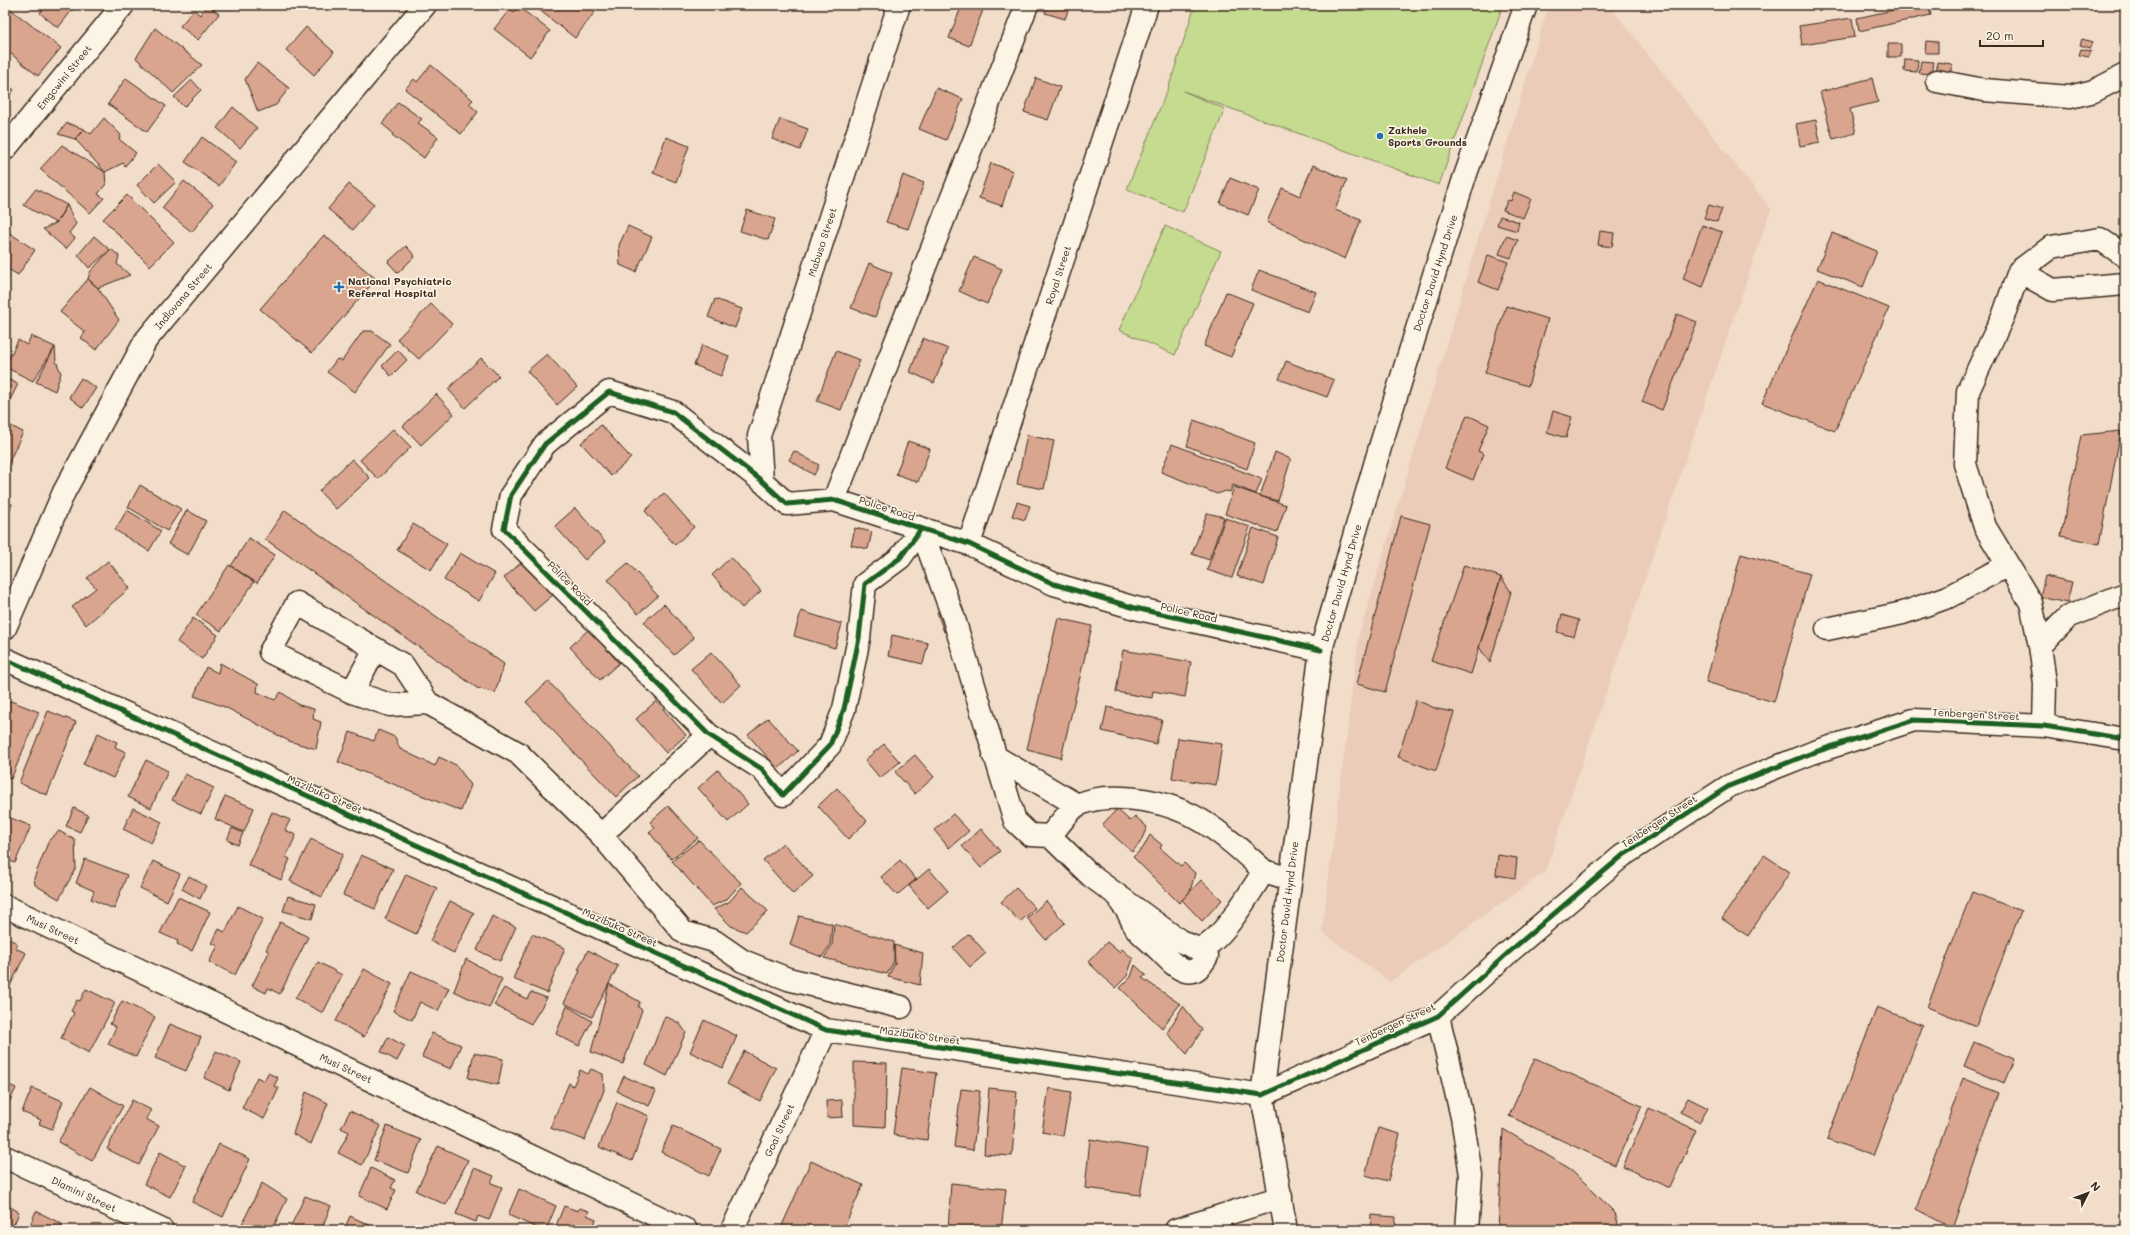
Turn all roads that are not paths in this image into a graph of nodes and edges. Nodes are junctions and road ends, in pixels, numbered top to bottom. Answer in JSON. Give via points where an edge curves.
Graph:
{"nodes":[{"id":1,"x":123,"y":5,"type":"edge"},
{"id":2,"x":425,"y":5,"type":"edge"},
{"id":3,"x":899,"y":5,"type":"edge"},
{"id":4,"x":1027,"y":5,"type":"edge"},
{"id":5,"x":1147,"y":5,"type":"edge"},
{"id":6,"x":1526,"y":5,"type":"edge"},
{"id":7,"x":2125,"y":75,"type":"edge"},
{"id":8,"x":1937,"y":81,"type":"dead end"},
{"id":9,"x":5,"y":149,"type":"edge"},
{"id":10,"x":2125,"y":256,"type":"edge"},
{"id":11,"x":2019,"y":271,"type":"junction"},
{"id":12,"x":2125,"y":284,"type":"edge"},
{"id":13,"x":762,"y":481,"type":"junction"},
{"id":14,"x":834,"y":500,"type":"junction"},
{"id":15,"x":921,"y":529,"type":"junction"},
{"id":16,"x":969,"y":544,"type":"junction"},
{"id":17,"x":2008,"y":565,"type":"junction"},
{"id":18,"x":2125,"y":594,"type":"edge"},
{"id":19,"x":5,"y":628,"type":"edge"},
{"id":20,"x":1827,"y":628,"type":"dead end"},
{"id":21,"x":2040,"y":646,"type":"junction"},
{"id":22,"x":375,"y":649,"type":"junction"},
{"id":23,"x":1321,"y":650,"type":"junction"},
{"id":24,"x":5,"y":660,"type":"edge"},
{"id":25,"x":352,"y":692,"type":"junction"},
{"id":26,"x":428,"y":702,"type":"junction"},
{"id":27,"x":2044,"y":726,"type":"junction"},
{"id":28,"x":709,"y":735,"type":"junction"},
{"id":29,"x":2125,"y":739,"type":"edge"},
{"id":30,"x":994,"y":756,"type":"junction"},
{"id":31,"x":1077,"y":805,"type":"junction"},
{"id":32,"x":601,"y":835,"type":"junction"},
{"id":33,"x":1050,"y":836,"type":"junction"},
{"id":34,"x":1264,"y":871,"type":"junction"},
{"id":35,"x":1290,"y":879,"type":"junction"},
{"id":36,"x":5,"y":906,"type":"edge"},
{"id":37,"x":901,"y":1007,"type":"dead end"},
{"id":38,"x":1438,"y":1016,"type":"junction"},
{"id":39,"x":826,"y":1030,"type":"junction"},
{"id":40,"x":1262,"y":1095,"type":"junction"},
{"id":41,"x":5,"y":1158,"type":"edge"},
{"id":42,"x":1281,"y":1196,"type":"junction"},
{"id":43,"x":162,"y":1230,"type":"edge"},
{"id":44,"x":686,"y":1230,"type":"edge"},
{"id":45,"x":732,"y":1230,"type":"edge"},
{"id":46,"x":1176,"y":1230,"type":"edge"},
{"id":47,"x":1286,"y":1230,"type":"edge"},
{"id":48,"x":1467,"y":1230,"type":"edge"}],
"edges":[{"from":1,"to":9,"type":"street","name":"Emgcwini Street"},
{"from":2,"to":19,"type":"street","name":"Indlovana Street","via":[[146,340],[64,492]]},
{"from":3,"to":13,"type":"street","name":"Mabuso Street","via":[[760,436]]},
{"from":4,"to":14,"type":"street"},
{"from":5,"to":16,"type":"street","name":"Royal Street"},
{"from":6,"to":23,"type":"street","name":"Doctor David Hynd Drive","via":[[1464,179],[1381,444]]},
{"from":7,"to":8,"type":"street","via":[[2094,91],[2070,96],[1984,90]]},
{"from":10,"to":11,"type":"street","via":[[2100,239],[2051,247]]},
{"from":11,"to":12,"type":"street","via":[[2052,290]]},
{"from":11,"to":17,"type":"street","via":[[2004,314],[1968,391],[1965,464],[1985,527]]},
{"from":13,"to":14,"type":"street","name":"Police Road","via":[[787,504]]},
{"from":13,"to":28,"type":"street","name":"Police Road","via":[[673,412],[609,392],[545,444],[511,495],[504,530]]},
{"from":14,"to":15,"type":"street","name":"Police Road"},
{"from":15,"to":16,"type":"street","name":"Police Road"},
{"from":15,"to":28,"type":"street","name":"Police Road","via":[[900,558],[865,584],[844,709],[830,745],[783,795],[762,769]]},
{"from":15,"to":30,"type":"street","via":[[953,616]]},
{"from":16,"to":23,"type":"street","name":"Police Road","via":[[1054,584],[1135,608]]},
{"from":17,"to":20,"type":"street","via":[[1948,596],[1910,610]]},
{"from":17,"to":21,"type":"street","via":[[2030,603]]},
{"from":18,"to":21,"type":"street","via":[[2068,617]]},
{"from":21,"to":27,"type":"street","via":[[2045,682]]},
{"from":22,"to":25,"type":"street"},
{"from":22,"to":25,"type":"street","via":[[297,602],[270,652]]},
{"from":22,"to":26,"type":"street","via":[[403,665]]},
{"from":23,"to":35,"type":"street","name":"Doctor David Hynd Drive"},
{"from":24,"to":39,"type":"street","name":"Mazibuko Street"},
{"from":25,"to":26,"type":"street","via":[[390,705]]},
{"from":26,"to":32,"type":"street","via":[[518,753]]},
{"from":27,"to":29,"type":"street","name":"Tenbergen Street"},
{"from":27,"to":38,"type":"street","name":"Tenbergen Street","via":[[1914,720],[1812,753],[1729,786],[1622,856]]},
{"from":28,"to":32,"type":"street"},
{"from":30,"to":31,"type":"street"},
{"from":30,"to":33,"type":"street","via":[[1015,821],[1030,835]]},
{"from":31,"to":33,"type":"street"},
{"from":31,"to":34,"type":"street","via":[[1106,797],[1141,799],[1184,810],[1226,836]]},
{"from":32,"to":37,"type":"street","via":[[683,932],[714,941],[744,961],[788,979]]},
{"from":33,"to":34,"type":"street","via":[[1128,910],[1136,927],[1178,970],[1191,972],[1201,967],[1207,956],[1204,947],[1228,926]]},
{"from":34,"to":35,"type":"street"},
{"from":35,"to":40,"type":"street","name":"Doctor David Hynd Drive"},
{"from":36,"to":44,"type":"street","name":"Musi Street"},
{"from":38,"to":40,"type":"street","name":"Tenbergen Street"},
{"from":38,"to":48,"type":"street","via":[[1462,1117],[1471,1175]]},
{"from":39,"to":40,"type":"street","name":"Mazibuko Street"},
{"from":39,"to":45,"type":"street","name":"Goal Street"},
{"from":40,"to":42,"type":"street","name":"Doctor David Hynd Drive"},
{"from":41,"to":43,"type":"street","name":"Dlamini Street"},
{"from":42,"to":46,"type":"street"},
{"from":42,"to":47,"type":"street","name":"Doctor David Hynd Drive"}]}
